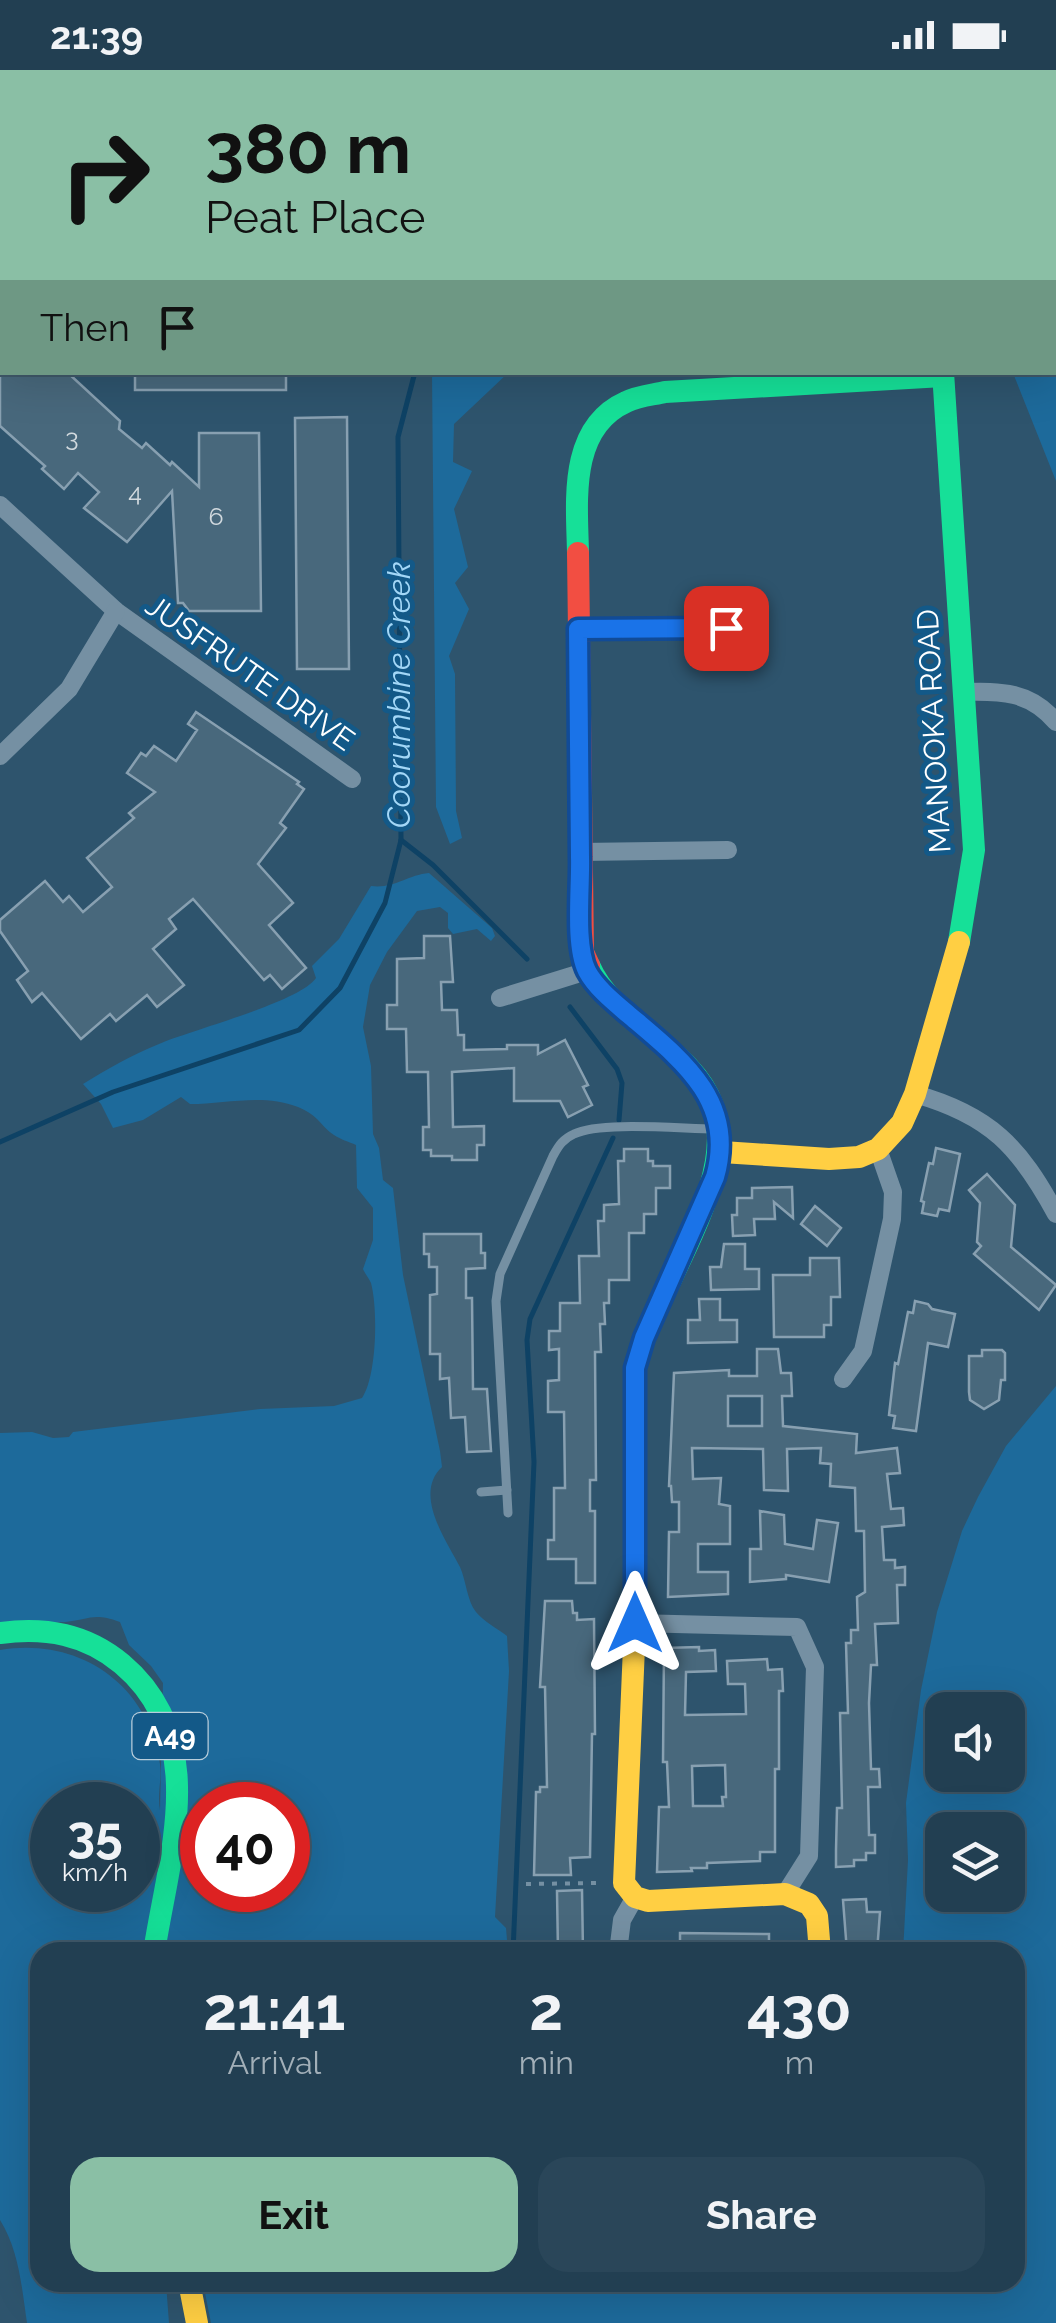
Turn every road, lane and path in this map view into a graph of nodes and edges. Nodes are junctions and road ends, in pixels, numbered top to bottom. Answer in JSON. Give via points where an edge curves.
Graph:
{"nodes":[{"id":1,"x":928,"y":375,"type":"edge"},
{"id":2,"x":943,"y":375,"type":"edge"},
{"id":3,"x":0,"y":505,"type":"edge"},
{"id":4,"x":116,"y":611,"type":"junction"},
{"id":5,"x":726,"y":628,"type":"dead end"},
{"id":6,"x":578,"y":629,"type":"junction"},
{"id":7,"x":963,"y":692,"type":"junction"},
{"id":8,"x":1056,"y":722,"type":"edge"},
{"id":9,"x":0,"y":756,"type":"edge"},
{"id":10,"x":352,"y":779,"type":"dead end"},
{"id":11,"x":728,"y":850,"type":"dead end"},
{"id":12,"x":580,"y":852,"type":"junction"},
{"id":13,"x":587,"y":971,"type":"junction"},
{"id":14,"x":500,"y":998,"type":"dead end"},
{"id":15,"x":915,"y":1094,"type":"junction"},
{"id":16,"x":718,"y":1129,"type":"junction"},
{"id":17,"x":878,"y":1149,"type":"junction"},
{"id":18,"x":722,"y":1152,"type":"junction"},
{"id":19,"x":1056,"y":1214,"type":"edge"},
{"id":20,"x":843,"y":1379,"type":"dead end"},
{"id":21,"x":506,"y":1490,"type":"junction"},
{"id":22,"x":481,"y":1492,"type":"dead end"},
{"id":23,"x":508,"y":1513,"type":"dead end"},
{"id":24,"x":635,"y":1623,"type":"junction"},
{"id":25,"x":0,"y":1633,"type":"edge"},
{"id":26,"x":526,"y":1884,"type":"dead end"},
{"id":27,"x":630,"y":1890,"type":"junction"},
{"id":28,"x":785,"y":1894,"type":"junction"},
{"id":29,"x":155,"y":1942,"type":"edge"},
{"id":30,"x":619,"y":1942,"type":"edge"},
{"id":31,"x":819,"y":1942,"type":"edge"},
{"id":32,"x":191,"y":2292,"type":"edge"},
{"id":33,"x":197,"y":2323,"type":"edge"}],
"edges":[{"from":1,"to":6,"type":"main road","via":[[665,392],[624,402],[580,456]]},
{"from":2,"to":7,"type":"main road","name":"MANOOKA ROAD"},
{"from":3,"to":4,"type":"street","name":"JUSFRUTE DRIVE"},
{"from":4,"to":9,"type":"street","name":"JUSFRUTE DRIVE","via":[[69,689]]},
{"from":4,"to":10,"type":"street","name":"JUSFRUTE DRIVE"},
{"from":5,"to":6,"type":"street"},
{"from":6,"to":12,"type":"main road"},
{"from":7,"to":8,"type":"street","via":[[1026,696]]},
{"from":7,"to":15,"type":"main road","name":"MANOOKA ROAD","via":[[974,850],[961,936]]},
{"from":11,"to":12,"type":"street"},
{"from":12,"to":13,"type":"main road"},
{"from":13,"to":14,"type":"street"},
{"from":13,"to":16,"type":"main road","via":[[701,1081]]},
{"from":15,"to":17,"type":"main road","name":"MANOOKA ROAD","via":[[902,1123]]},
{"from":15,"to":19,"type":"street","via":[[970,1113],[994,1132],[1022,1158]]},
{"from":16,"to":18,"type":"main road"},
{"from":16,"to":21,"type":"lane","via":[[598,1128],[560,1142],[500,1274]]},
{"from":17,"to":18,"type":"main road","via":[[829,1159]]},
{"from":17,"to":20,"type":"street","via":[[893,1192],[892,1219],[863,1351]]},
{"from":18,"to":24,"type":"main road","via":[[635,1368]]},
{"from":21,"to":22,"type":"lane"},
{"from":21,"to":23,"type":"lane"},
{"from":24,"to":27,"type":"main road"},
{"from":24,"to":28,"type":"street","via":[[796,1627],[816,1667],[809,1856]]},
{"from":25,"to":29,"type":"main road","number":"A49","via":[[48,1630],[95,1644],[150,1693],[166,1722],[177,1758],[176,1795]]},
{"from":26,"to":27,"type":"path"},
{"from":27,"to":28,"type":"main road","via":[[648,1902]]},
{"from":27,"to":30,"type":"street"},
{"from":28,"to":31,"type":"main road","via":[[809,1904]]},
{"from":32,"to":33,"type":"main road"}]}
